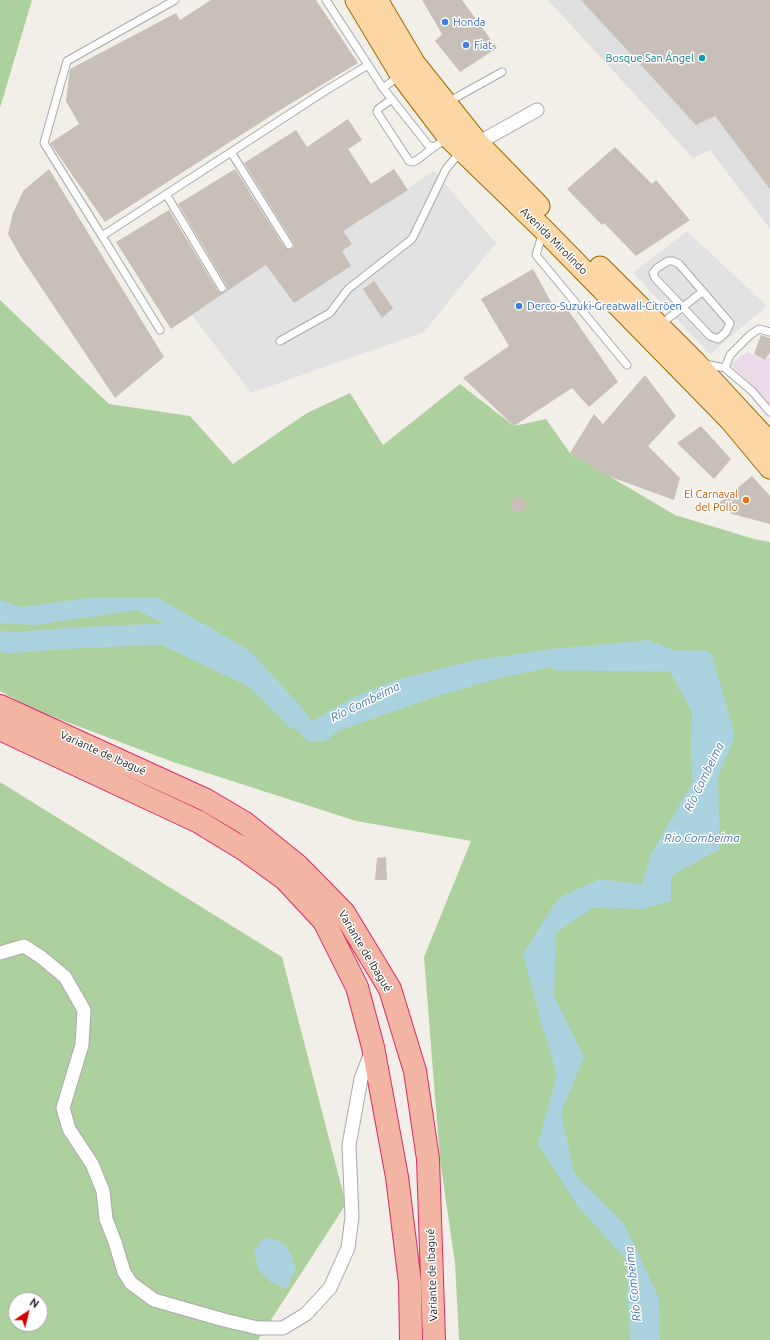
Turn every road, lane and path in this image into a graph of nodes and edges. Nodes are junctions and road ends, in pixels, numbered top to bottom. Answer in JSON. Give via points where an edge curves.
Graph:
{"nodes":[{"id":1,"x":175,"y":0,"type":"edge"},
{"id":2,"x":326,"y":0,"type":"edge"},
{"id":3,"x":356,"y":0,"type":"edge"},
{"id":4,"x":377,"y":0,"type":"edge"},
{"id":5,"x":368,"y":65,"type":"junction"},
{"id":6,"x":502,"y":72,"type":"dead end"},
{"id":7,"x":401,"y":75,"type":"junction"},
{"id":8,"x":383,"y":88,"type":"junction"},
{"id":9,"x":392,"y":99,"type":"junction"},
{"id":10,"x":446,"y":103,"type":"junction"},
{"id":11,"x":537,"y":110,"type":"dead end"},
{"id":12,"x":455,"y":144,"type":"junction"},
{"id":13,"x":231,"y":152,"type":"junction"},
{"id":14,"x":166,"y":194,"type":"junction"},
{"id":15,"x":544,"y":230,"type":"junction"},
{"id":16,"x":102,"y":236,"type":"junction"},
{"id":17,"x":289,"y":245,"type":"dead end"},
{"id":18,"x":222,"y":288,"type":"dead end"},
{"id":19,"x":702,"y":292,"type":"junction"},
{"id":20,"x":682,"y":307,"type":"junction"},
{"id":21,"x":659,"y":326,"type":"junction"},
{"id":22,"x":160,"y":330,"type":"dead end"},
{"id":23,"x":770,"y":332,"type":"edge"},
{"id":24,"x":280,"y":341,"type":"dead end"},
{"id":25,"x":696,"y":363,"type":"junction"},
{"id":26,"x":627,"y":365,"type":"dead end"},
{"id":27,"x":725,"y":368,"type":"junction"},
{"id":28,"x":770,"y":412,"type":"edge"},
{"id":29,"x":770,"y":443,"type":"edge"},
{"id":30,"x":770,"y":468,"type":"edge"},
{"id":31,"x":0,"y":706,"type":"edge"},
{"id":32,"x":0,"y":729,"type":"edge"},
{"id":33,"x":0,"y":953,"type":"edge"},
{"id":34,"x":373,"y":1047,"type":"junction"},
{"id":35,"x":411,"y":1340,"type":"edge"},
{"id":36,"x":434,"y":1340,"type":"edge"}],
"edges":[{"from":1,"to":16,"type":"lane","via":[[67,61],[44,143]]},
{"from":2,"to":5,"type":"lane"},
{"from":3,"to":7,"type":"main road","name":"Avenida Mirolindo"},
{"from":4,"to":10,"type":"main road","name":"Avenida Mirolindo","via":[[415,64]]},
{"from":5,"to":8,"type":"lane"},
{"from":5,"to":13,"type":"lane"},
{"from":6,"to":10,"type":"lane"},
{"from":7,"to":8,"type":"lane"},
{"from":7,"to":12,"type":"main road","name":"Avenida Mirolindo"},
{"from":8,"to":9,"type":"lane"},
{"from":9,"to":12,"type":"lane","via":[[428,145]]},
{"from":9,"to":12,"type":"lane","via":[[377,112],[409,161],[413,162]]},
{"from":10,"to":12,"type":"main road","name":"Avenida Mirolindo"},
{"from":11,"to":12,"type":"street"},
{"from":12,"to":15,"type":"main road","name":"Avenida Mirolindo"},
{"from":12,"to":21,"type":"main road","name":"Avenida Mirolindo"},
{"from":12,"to":24,"type":"lane","via":[[446,169],[412,239],[348,289],[330,312]]},
{"from":13,"to":14,"type":"lane"},
{"from":13,"to":17,"type":"lane"},
{"from":14,"to":16,"type":"lane"},
{"from":14,"to":18,"type":"lane"},
{"from":15,"to":26,"type":"lane","via":[[536,255]]},
{"from":15,"to":30,"type":"main road","name":"Avenida Mirolindo","via":[[730,420]]},
{"from":16,"to":22,"type":"lane"},
{"from":19,"to":20,"type":"lane"},
{"from":19,"to":20,"type":"lane","via":[[730,323],[726,332],[718,339],[710,336]]},
{"from":19,"to":20,"type":"lane","via":[[674,261],[668,261],[657,268],[655,278]]},
{"from":20,"to":21,"type":"lane"},
{"from":21,"to":25,"type":"main road","name":"Avenida Mirolindo"},
{"from":23,"to":27,"type":"lane","via":[[759,329],[750,335],[730,355]]},
{"from":25,"to":27,"type":"lane"},
{"from":25,"to":29,"type":"main road","name":"Avenida Mirolindo"},
{"from":27,"to":28,"type":"lane","via":[[752,391]]},
{"from":31,"to":36,"type":"highway","name":"Variante de Ibagué","via":[[206,800],[245,823],[297,865],[344,913],[390,989],[415,1071],[428,1159]]},
{"from":32,"to":34,"type":"highway","name":"Variante de Ibagué","via":[[199,822],[246,850],[285,879],[324,921],[357,987]]},
{"from":33,"to":34,"type":"street","via":[[24,946],[41,957],[65,977],[84,1010],[82,1045],[64,1108],[68,1129],[92,1164],[103,1191],[106,1219],[124,1272],[131,1283],[154,1300],[224,1320],[258,1328],[283,1328],[306,1314],[330,1288],[348,1248],[352,1217],[349,1145],[361,1079]]},
{"from":34,"to":35,"type":"highway","name":"Variante de Ibagué","via":[[397,1177],[410,1283]]}]}
